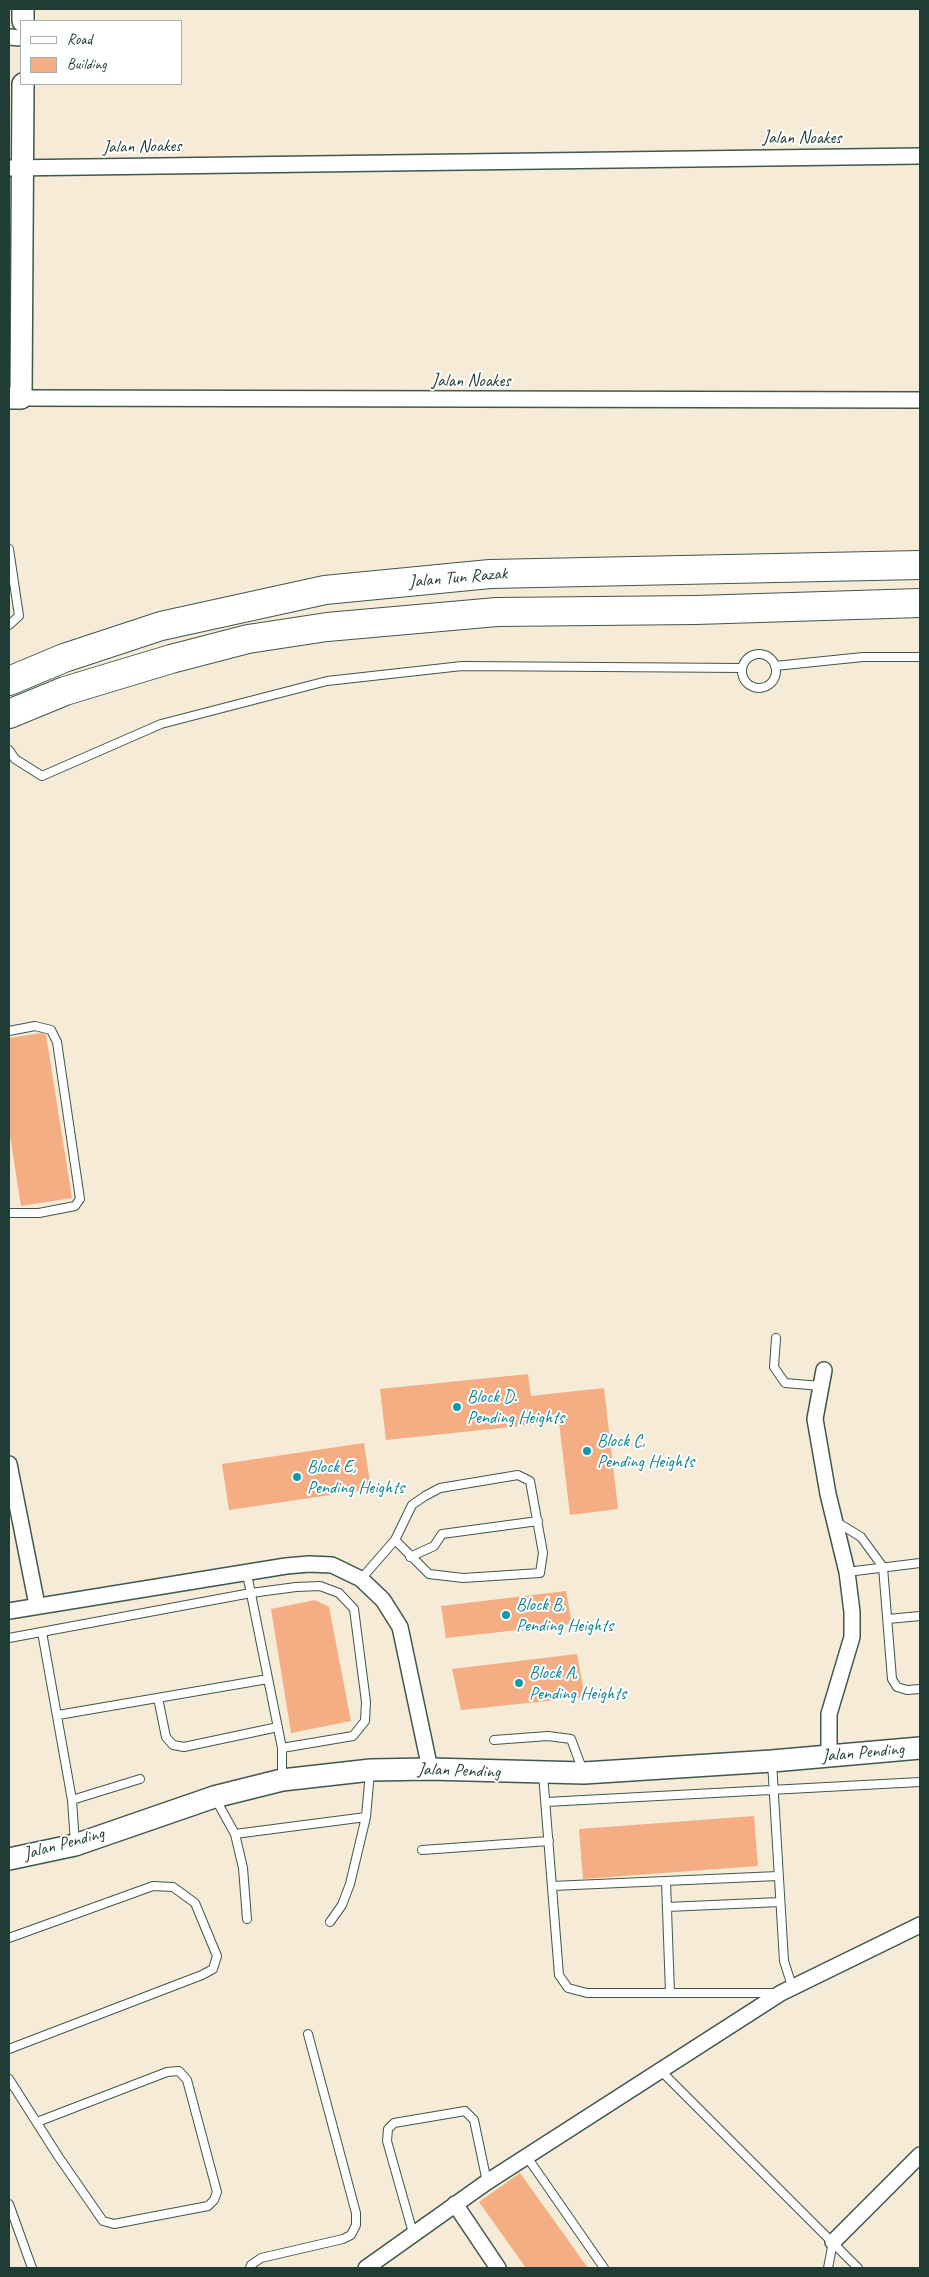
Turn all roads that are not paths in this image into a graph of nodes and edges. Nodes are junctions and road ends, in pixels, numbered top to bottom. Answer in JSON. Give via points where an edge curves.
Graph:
{"nodes":[{"id":1,"x":23,"y":85,"type":"edge"},
{"id":2,"x":920,"y":156,"type":"edge"},
{"id":3,"x":16,"y":168,"type":"edge"},
{"id":4,"x":15,"y":398,"type":"edge"},
{"id":5,"x":920,"y":400,"type":"edge"},
{"id":6,"x":9,"y":549,"type":"edge"},
{"id":7,"x":920,"y":565,"type":"edge"},
{"id":8,"x":920,"y":603,"type":"edge"},
{"id":9,"x":9,"y":625,"type":"edge"},
{"id":10,"x":920,"y":657,"type":"edge"},
{"id":11,"x":775,"y":666,"type":"junction"},
{"id":12,"x":742,"y":668,"type":"junction"},
{"id":13,"x":9,"y":681,"type":"edge"},
{"id":14,"x":9,"y":714,"type":"edge"},
{"id":15,"x":9,"y":750,"type":"edge"},
{"id":16,"x":9,"y":1031,"type":"edge"},
{"id":17,"x":9,"y":1213,"type":"edge"},
{"id":18,"x":776,"y":1338,"type":"dead end"},
{"id":19,"x":824,"y":1370,"type":"dead end"},
{"id":20,"x":821,"y":1386,"type":"junction"},
{"id":21,"x":9,"y":1464,"type":"edge"},
{"id":22,"x":834,"y":1520,"type":"junction"},
{"id":23,"x":538,"y":1521,"type":"junction"},
{"id":24,"x":395,"y":1540,"type":"junction"},
{"id":25,"x":410,"y":1557,"type":"junction"},
{"id":26,"x":920,"y":1563,"type":"edge"},
{"id":27,"x":883,"y":1567,"type":"junction"},
{"id":28,"x":847,"y":1572,"type":"junction"},
{"id":29,"x":247,"y":1574,"type":"junction"},
{"id":30,"x":361,"y":1579,"type":"junction"},
{"id":31,"x":251,"y":1593,"type":"junction"},
{"id":32,"x":37,"y":1605,"type":"junction"},
{"id":33,"x":9,"y":1611,"type":"edge"},
{"id":34,"x":920,"y":1616,"type":"edge"},
{"id":35,"x":888,"y":1619,"type":"junction"},
{"id":36,"x":42,"y":1632,"type":"junction"},
{"id":37,"x":9,"y":1638,"type":"edge"},
{"id":38,"x":268,"y":1679,"type":"junction"},
{"id":39,"x":920,"y":1689,"type":"edge"},
{"id":40,"x":158,"y":1698,"type":"junction"},
{"id":41,"x":58,"y":1715,"type":"junction"},
{"id":42,"x":278,"y":1728,"type":"junction"},
{"id":43,"x":494,"y":1740,"type":"dead end"},
{"id":44,"x":282,"y":1748,"type":"junction"},
{"id":45,"x":920,"y":1748,"type":"edge"},
{"id":46,"x":829,"y":1755,"type":"junction"},
{"id":47,"x":772,"y":1761,"type":"junction"},
{"id":48,"x":430,"y":1769,"type":"junction"},
{"id":49,"x":371,"y":1770,"type":"junction"},
{"id":50,"x":543,"y":1773,"type":"junction"},
{"id":51,"x":584,"y":1773,"type":"junction"},
{"id":52,"x":140,"y":1779,"type":"dead end"},
{"id":53,"x":282,"y":1780,"type":"junction"},
{"id":54,"x":920,"y":1782,"type":"edge"},
{"id":55,"x":774,"y":1791,"type":"junction"},
{"id":56,"x":214,"y":1797,"type":"junction"},
{"id":57,"x":72,"y":1800,"type":"junction"},
{"id":58,"x":546,"y":1802,"type":"junction"},
{"id":59,"x":366,"y":1817,"type":"junction"},
{"id":60,"x":235,"y":1834,"type":"junction"},
{"id":61,"x":549,"y":1841,"type":"junction"},
{"id":62,"x":75,"y":1845,"type":"junction"},
{"id":63,"x":422,"y":1850,"type":"dead end"},
{"id":64,"x":9,"y":1859,"type":"edge"},
{"id":65,"x":778,"y":1876,"type":"junction"},
{"id":66,"x":666,"y":1881,"type":"junction"},
{"id":67,"x":552,"y":1886,"type":"junction"},
{"id":68,"x":780,"y":1902,"type":"junction"},
{"id":69,"x":668,"y":1907,"type":"junction"},
{"id":70,"x":247,"y":1919,"type":"dead end"},
{"id":71,"x":330,"y":1922,"type":"dead end"},
{"id":72,"x":920,"y":1926,"type":"edge"},
{"id":73,"x":9,"y":1938,"type":"edge"},
{"id":74,"x":786,"y":1989,"type":"junction"},
{"id":75,"x":670,"y":1993,"type":"junction"},
{"id":76,"x":308,"y":2034,"type":"dead end"},
{"id":77,"x":9,"y":2049,"type":"edge"},
{"id":78,"x":660,"y":2071,"type":"junction"},
{"id":79,"x":9,"y":2079,"type":"edge"},
{"id":80,"x":37,"y":2122,"type":"junction"},
{"id":81,"x":920,"y":2155,"type":"edge"},
{"id":82,"x":527,"y":2157,"type":"junction"},
{"id":83,"x":487,"y":2182,"type":"junction"},
{"id":84,"x":9,"y":2204,"type":"edge"},
{"id":85,"x":455,"y":2204,"type":"junction"},
{"id":86,"x":413,"y":2233,"type":"junction"},
{"id":87,"x":834,"y":2242,"type":"junction"},
{"id":88,"x":32,"y":2268,"type":"edge"},
{"id":89,"x":250,"y":2268,"type":"edge"},
{"id":90,"x":366,"y":2268,"type":"edge"},
{"id":91,"x":498,"y":2268,"type":"edge"},
{"id":92,"x":604,"y":2268,"type":"edge"},
{"id":93,"x":828,"y":2268,"type":"edge"},
{"id":94,"x":858,"y":2268,"type":"edge"}],
"edges":[{"from":1,"to":3,"type":"street"},
{"from":2,"to":3,"type":"street","name":"Jalan Noakes"},
{"from":3,"to":4,"type":"street"},
{"from":4,"to":5,"type":"street","name":"Jalan Noakes"},
{"from":6,"to":9,"type":"lane","via":[[19,616]]},
{"from":7,"to":13,"type":"highway","name":"Jalan Tun Razak","via":[[490,574],[325,590],[161,626],[64,658]]},
{"from":8,"to":14,"type":"highway","name":"Jalan Tun Razak","via":[[497,612],[327,628],[248,639],[171,659],[65,691]]},
{"from":10,"to":11,"type":"lane","via":[[863,657]]},
{"from":11,"to":12,"type":"lane","via":[[769,657],[758,654],[747,658]]},
{"from":11,"to":12,"type":"lane","via":[[772,682],[757,688],[744,678]]},
{"from":12,"to":15,"type":"lane","via":[[452,667],[327,681],[161,724],[42,776],[15,759]]},
{"from":16,"to":17,"type":"lane","via":[[35,1026],[51,1030],[57,1042],[80,1199],[74,1206],[39,1213]]},
{"from":18,"to":20,"type":"lane","via":[[774,1367],[786,1383]]},
{"from":19,"to":20,"type":"street"},
{"from":20,"to":22,"type":"street","via":[[815,1419]]},
{"from":21,"to":32,"type":"street"},
{"from":22,"to":27,"type":"lane","via":[[861,1537]]},
{"from":22,"to":28,"type":"street"},
{"from":23,"to":24,"type":"lane","via":[[530,1481],[518,1475],[440,1488],[412,1505]]},
{"from":23,"to":25,"type":"lane","via":[[442,1534],[434,1546]]},
{"from":23,"to":25,"type":"lane","via":[[544,1553],[540,1573],[463,1578],[429,1574]]},
{"from":24,"to":25,"type":"lane"},
{"from":24,"to":30,"type":"lane"},
{"from":26,"to":27,"type":"lane"},
{"from":27,"to":28,"type":"lane"},
{"from":27,"to":35,"type":"lane"},
{"from":28,"to":46,"type":"street","via":[[852,1637],[829,1714]]},
{"from":29,"to":30,"type":"street","via":[[309,1564],[332,1565]]},
{"from":29,"to":31,"type":"lane"},
{"from":29,"to":32,"type":"street"},
{"from":30,"to":48,"type":"street","via":[[383,1600],[400,1627]]},
{"from":31,"to":36,"type":"lane"},
{"from":31,"to":38,"type":"lane"},
{"from":31,"to":44,"type":"lane","via":[[320,1586],[339,1593],[354,1609],[366,1702],[364,1721],[353,1736]]},
{"from":32,"to":33,"type":"street"},
{"from":34,"to":35,"type":"lane"},
{"from":35,"to":39,"type":"lane","via":[[892,1679],[897,1687]]},
{"from":36,"to":37,"type":"lane"},
{"from":36,"to":41,"type":"lane"},
{"from":38,"to":40,"type":"lane"},
{"from":38,"to":42,"type":"lane"},
{"from":40,"to":41,"type":"lane"},
{"from":40,"to":42,"type":"lane","via":[[166,1737],[173,1745],[184,1747]]},
{"from":41,"to":57,"type":"lane"},
{"from":42,"to":44,"type":"lane"},
{"from":43,"to":51,"type":"lane","via":[[548,1736],[571,1739]]},
{"from":44,"to":53,"type":"lane"},
{"from":45,"to":46,"type":"street","name":"Jalan Pending"},
{"from":46,"to":47,"type":"street","name":"Jalan Pending"},
{"from":47,"to":51,"type":"street","name":"Jalan Pending"},
{"from":47,"to":55,"type":"lane"},
{"from":48,"to":49,"type":"street","name":"Jalan Pending"},
{"from":48,"to":50,"type":"street","name":"Jalan Pending"},
{"from":49,"to":53,"type":"street","name":"Jalan Pending"},
{"from":49,"to":59,"type":"lane"},
{"from":50,"to":51,"type":"street","name":"Jalan Pending"},
{"from":50,"to":58,"type":"lane"},
{"from":52,"to":57,"type":"lane"},
{"from":53,"to":56,"type":"street","name":"Jalan Pending"},
{"from":54,"to":55,"type":"lane"},
{"from":55,"to":58,"type":"lane"},
{"from":55,"to":65,"type":"lane"},
{"from":56,"to":60,"type":"lane"},
{"from":56,"to":62,"type":"street","name":"Jalan Pending"},
{"from":57,"to":62,"type":"lane"},
{"from":58,"to":61,"type":"lane"},
{"from":59,"to":60,"type":"lane"},
{"from":59,"to":71,"type":"lane","via":[[350,1884],[342,1905]]},
{"from":60,"to":70,"type":"lane","via":[[243,1868]]},
{"from":61,"to":63,"type":"lane"},
{"from":61,"to":67,"type":"lane"},
{"from":62,"to":64,"type":"street","name":"Jalan Pending"},
{"from":65,"to":66,"type":"lane"},
{"from":65,"to":68,"type":"lane"},
{"from":66,"to":67,"type":"lane"},
{"from":66,"to":69,"type":"lane"},
{"from":67,"to":75,"type":"lane","via":[[559,1975],[568,1988],[587,1993]]},
{"from":68,"to":69,"type":"lane"},
{"from":68,"to":74,"type":"lane"},
{"from":69,"to":75,"type":"lane"},
{"from":72,"to":74,"type":"street"},
{"from":73,"to":77,"type":"lane","via":[[153,1886],[173,1887],[195,1903],[216,1956],[213,1969],[202,1975]]},
{"from":74,"to":75,"type":"lane"},
{"from":74,"to":78,"type":"street"},
{"from":76,"to":89,"type":"lane","via":[[356,2213],[356,2225],[350,2235],[342,2239],[261,2258]]},
{"from":78,"to":82,"type":"street"},
{"from":78,"to":87,"type":"lane"},
{"from":79,"to":80,"type":"lane"},
{"from":80,"to":80,"type":"lane","via":[[103,2221],[114,2224],[208,2206],[214,2200],[217,2192],[188,2080],[179,2071],[167,2072]]},
{"from":81,"to":87,"type":"street"},
{"from":82,"to":83,"type":"street"},
{"from":82,"to":92,"type":"lane"},
{"from":83,"to":85,"type":"street"},
{"from":83,"to":86,"type":"lane","via":[[474,2120],[465,2111],[394,2123],[388,2129],[388,2141]]},
{"from":84,"to":88,"type":"lane"},
{"from":85,"to":86,"type":"street"},
{"from":85,"to":91,"type":"street"},
{"from":86,"to":90,"type":"street"},
{"from":87,"to":93,"type":"lane"},
{"from":87,"to":94,"type":"lane"}]}
